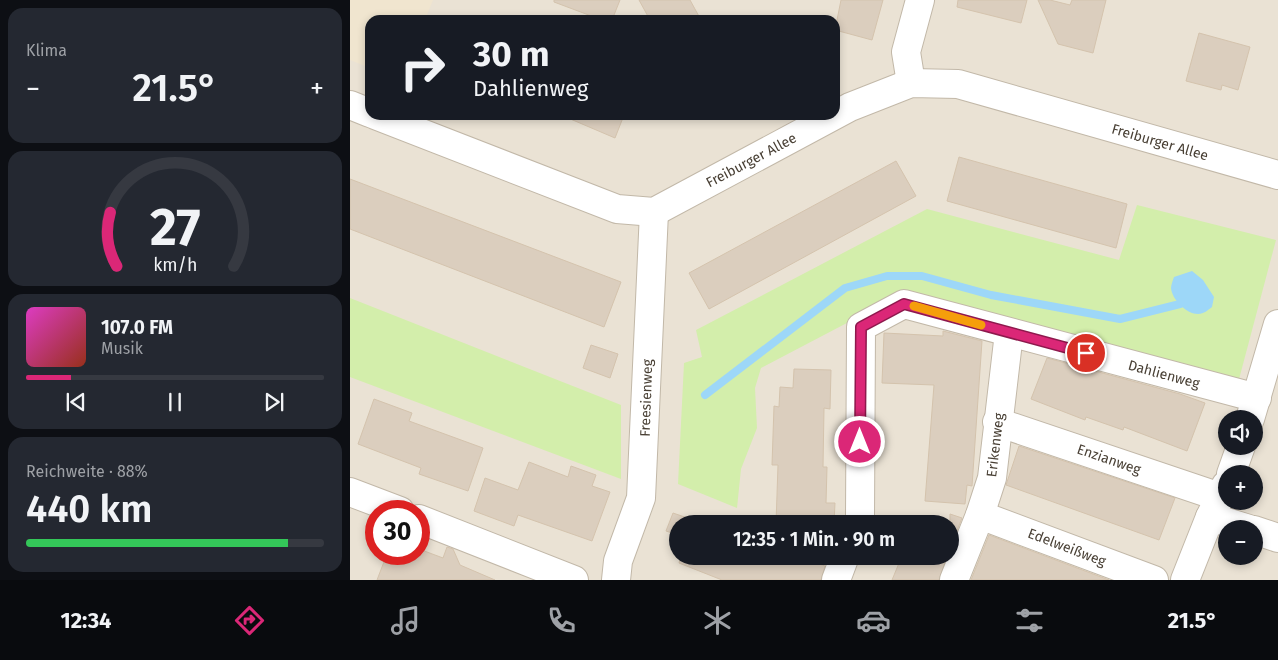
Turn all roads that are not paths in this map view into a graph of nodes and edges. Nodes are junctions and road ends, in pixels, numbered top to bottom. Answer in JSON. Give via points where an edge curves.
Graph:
{"nodes":[{"id":1,"x":920,"y":0,"type":"edge"},
{"id":2,"x":911,"y":82,"type":"junction"},
{"id":3,"x":350,"y":105,"type":"edge"},
{"id":4,"x":365,"y":111,"type":"edge"},
{"id":5,"x":840,"y":112,"type":"edge"},
{"id":6,"x":388,"y":120,"type":"edge"},
{"id":7,"x":826,"y":120,"type":"edge"},
{"id":8,"x":1278,"y":175,"type":"edge"},
{"id":9,"x":654,"y":212,"type":"junction"},
{"id":10,"x":1278,"y":324,"type":"edge"},
{"id":11,"x":1009,"y":333,"type":"junction"},
{"id":12,"x":1254,"y":408,"type":"edge"},
{"id":13,"x":997,"y":422,"type":"junction"},
{"id":14,"x":350,"y":492,"type":"edge"},
{"id":15,"x":1218,"y":492,"type":"edge"},
{"id":16,"x":371,"y":500,"type":"edge"},
{"id":17,"x":1218,"y":502,"type":"edge"},
{"id":18,"x":860,"y":515,"type":"edge"},
{"id":19,"x":980,"y":515,"type":"junction"},
{"id":20,"x":430,"y":523,"type":"edge"},
{"id":21,"x":1263,"y":533,"type":"edge"},
{"id":22,"x":1278,"y":538,"type":"edge"},
{"id":23,"x":842,"y":565,"type":"edge"},
{"id":24,"x":574,"y":580,"type":"edge"},
{"id":25,"x":616,"y":580,"type":"edge"},
{"id":26,"x":836,"y":580,"type":"edge"},
{"id":27,"x":954,"y":580,"type":"edge"},
{"id":28,"x":1154,"y":580,"type":"edge"},
{"id":29,"x":1185,"y":580,"type":"edge"}],
"edges":[{"from":1,"to":2,"type":"street","via":[[906,52]]},
{"from":2,"to":5,"type":"street","name":"Freiburger Allee"},
{"from":2,"to":8,"type":"street","name":"Freiburger Allee","via":[[958,84]]},
{"from":3,"to":4,"type":"street"},
{"from":6,"to":9,"type":"street","via":[[617,209]]},
{"from":7,"to":9,"type":"street","name":"Freiburger Allee"},
{"from":9,"to":25,"type":"street","name":"Freesienweg","via":[[641,498],[618,561]]},
{"from":10,"to":12,"type":"street"},
{"from":11,"to":12,"type":"street","name":"Dahlienweg"},
{"from":11,"to":13,"type":"street","name":"Erikenweg"},
{"from":11,"to":18,"type":"street","name":"Dahlienweg","via":[[904,304],[861,327]]},
{"from":13,"to":15,"type":"street","name":"Enzianweg"},
{"from":13,"to":19,"type":"street","name":"Erikenweg","via":[[992,478]]},
{"from":14,"to":16,"type":"street"},
{"from":17,"to":29,"type":"street"},
{"from":19,"to":27,"type":"street","name":"Erikenweg"},
{"from":19,"to":28,"type":"street","name":"Edelweißweg"},
{"from":20,"to":24,"type":"street"},
{"from":21,"to":22,"type":"street"},
{"from":23,"to":26,"type":"street"}]}
